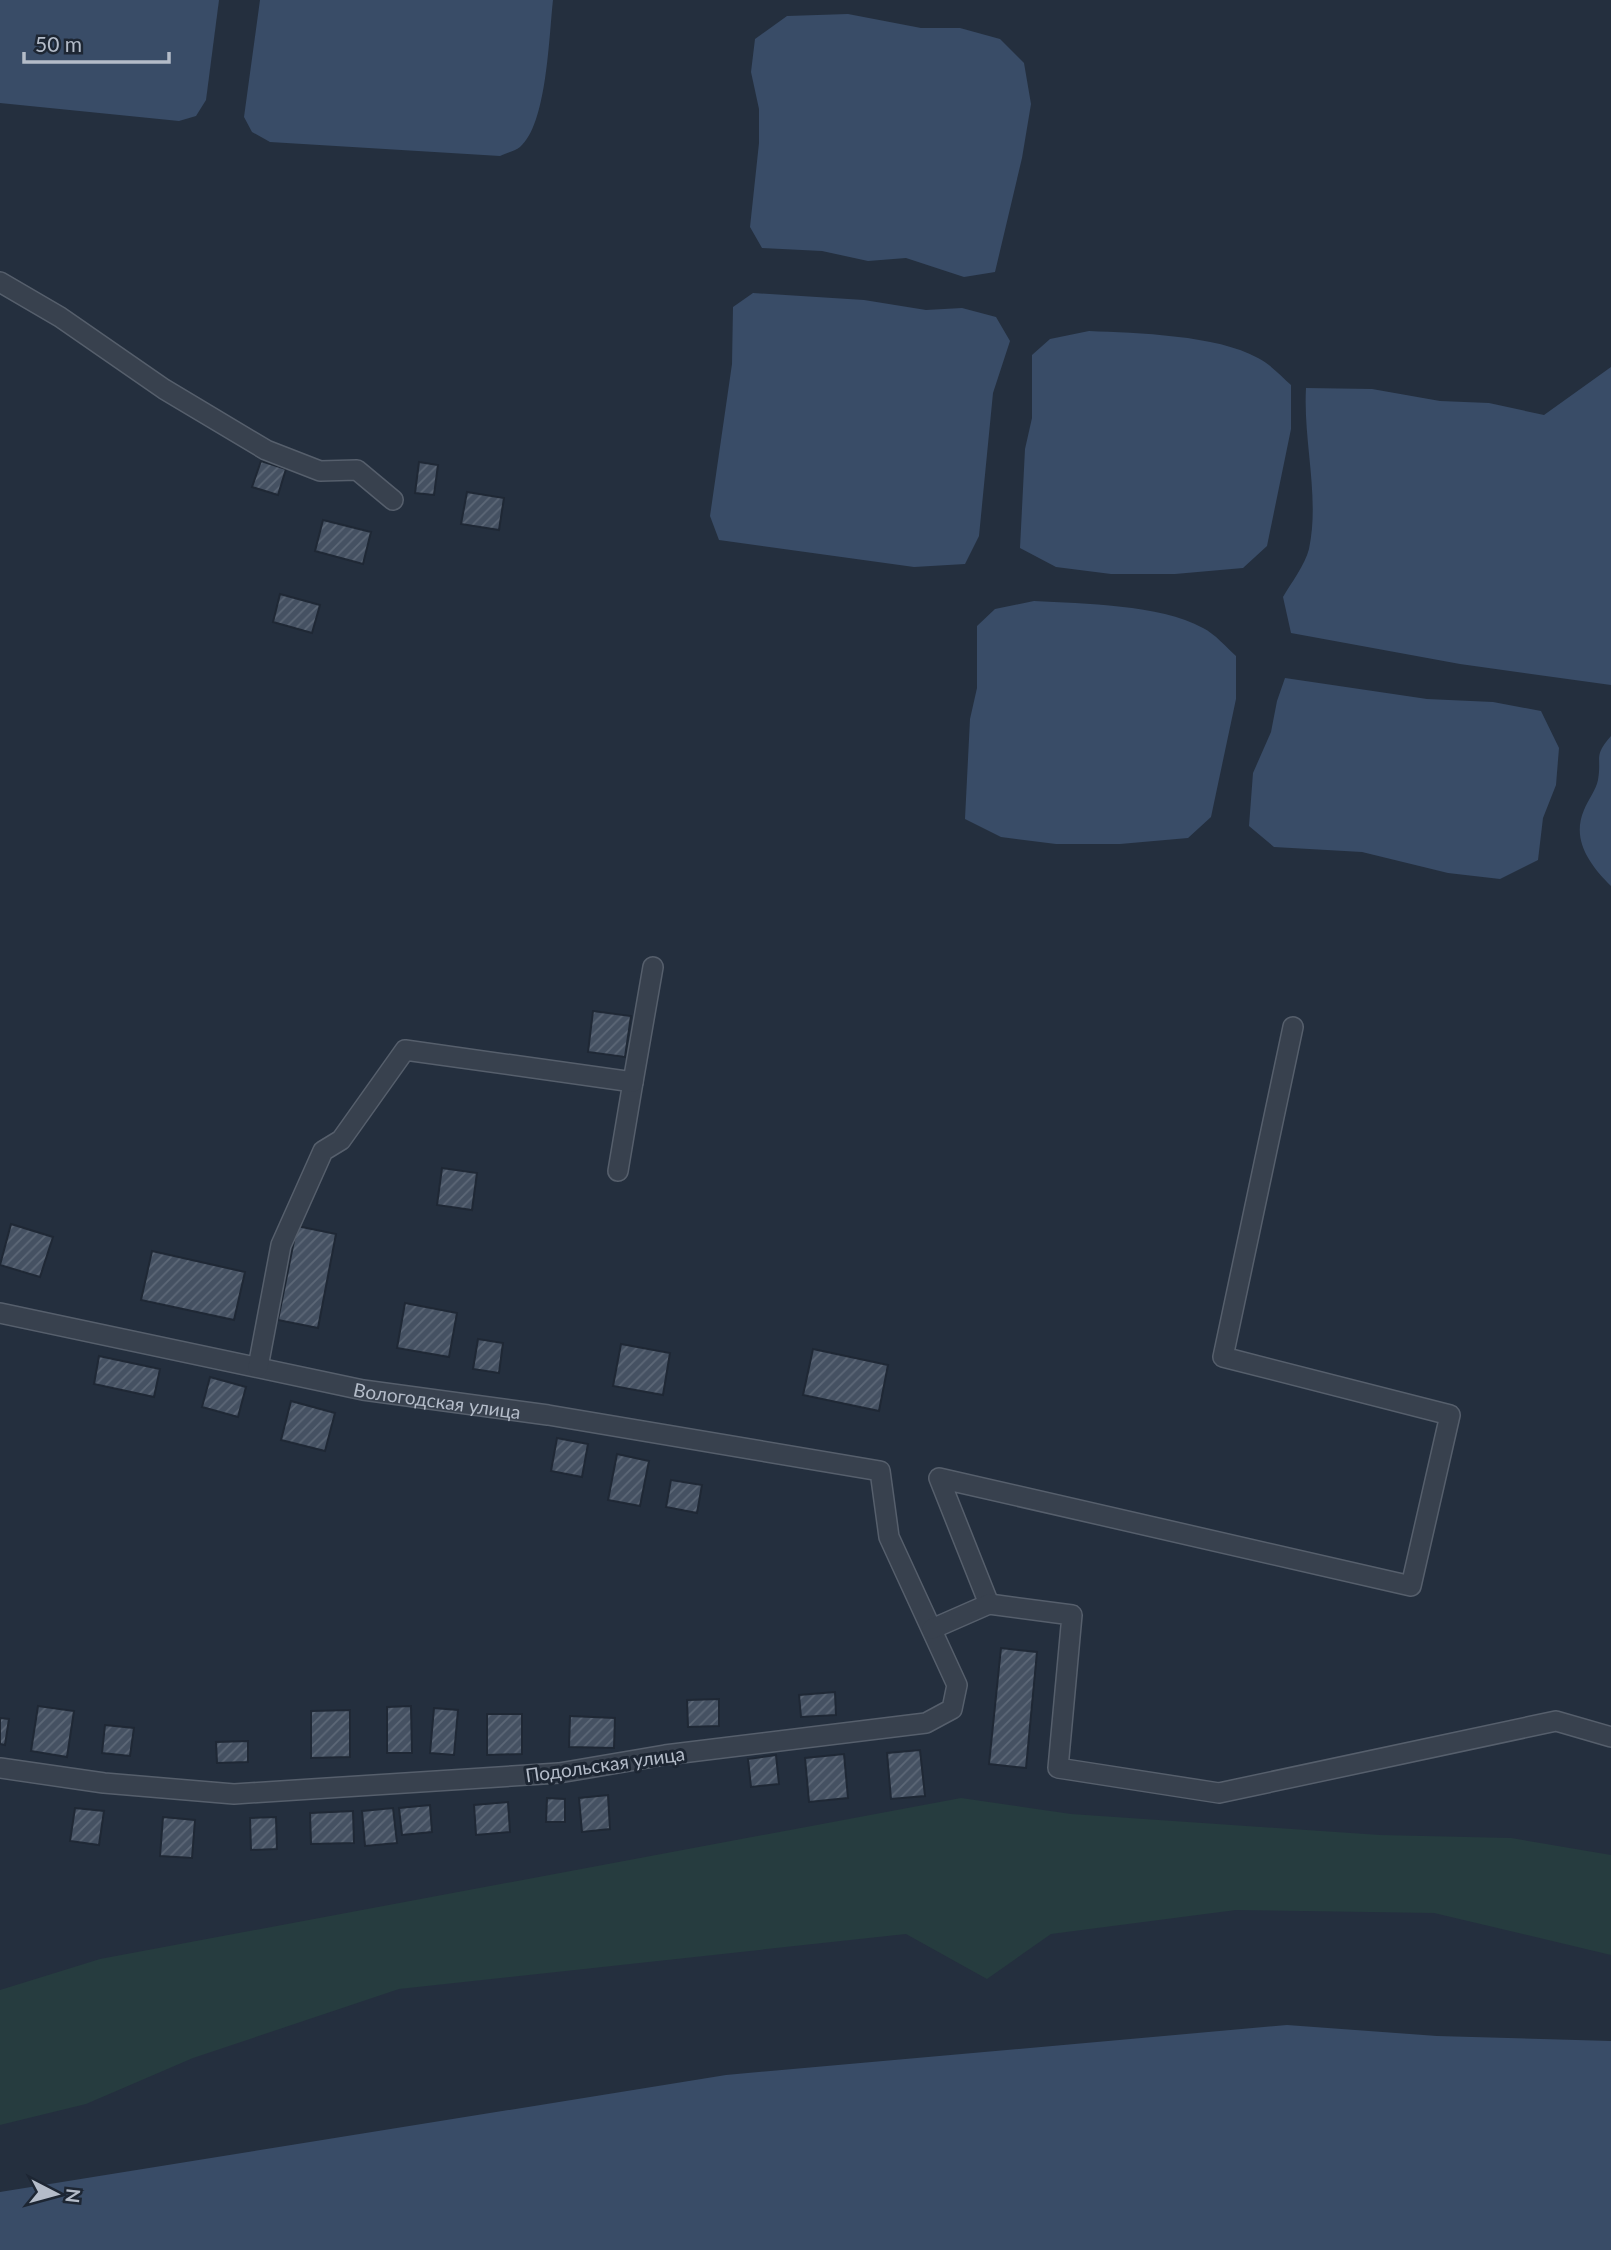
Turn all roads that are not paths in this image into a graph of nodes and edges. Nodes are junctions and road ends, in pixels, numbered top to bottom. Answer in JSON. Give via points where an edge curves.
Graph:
{"nodes":[{"id":1,"x":0,"y":282,"type":"edge"},
{"id":2,"x":393,"y":500,"type":"dead end"},
{"id":3,"x":653,"y":967,"type":"dead end"},
{"id":4,"x":1293,"y":1027,"type":"dead end"},
{"id":5,"x":633,"y":1082,"type":"junction"},
{"id":6,"x":618,"y":1171,"type":"dead end"},
{"id":7,"x":0,"y":1313,"type":"edge"},
{"id":8,"x":258,"y":1367,"type":"junction"},
{"id":9,"x":880,"y":1471,"type":"joint"},
{"id":10,"x":989,"y":1604,"type":"junction"},
{"id":11,"x":932,"y":1629,"type":"junction"},
{"id":12,"x":1611,"y":1737,"type":"edge"},
{"id":13,"x":0,"y":1768,"type":"edge"}],
"edges":[{"from":1,"to":2,"type":"street","via":[[266,450],[320,471],[357,470]]},
{"from":3,"to":5,"type":"street"},
{"from":4,"to":10,"type":"street","via":[[1223,1357],[1450,1415],[1411,1586],[939,1478]]},
{"from":5,"to":6,"type":"street"},
{"from":5,"to":8,"type":"street","via":[[405,1050],[341,1140],[323,1151],[281,1245]]},
{"from":7,"to":8,"type":"street","name":"Вологодская улица"},
{"from":8,"to":9,"type":"street","name":"Вологодская улица","via":[[363,1390],[548,1415]]},
{"from":9,"to":11,"type":"street","name":"Подольская улица","via":[[889,1537]]},
{"from":10,"to":11,"type":"street"},
{"from":10,"to":12,"type":"street","via":[[1072,1615],[1058,1768],[1219,1793],[1556,1721]]},
{"from":11,"to":13,"type":"street","name":"Подольская улица","via":[[957,1685],[952,1709],[926,1723],[559,1773],[234,1794]]}]}
